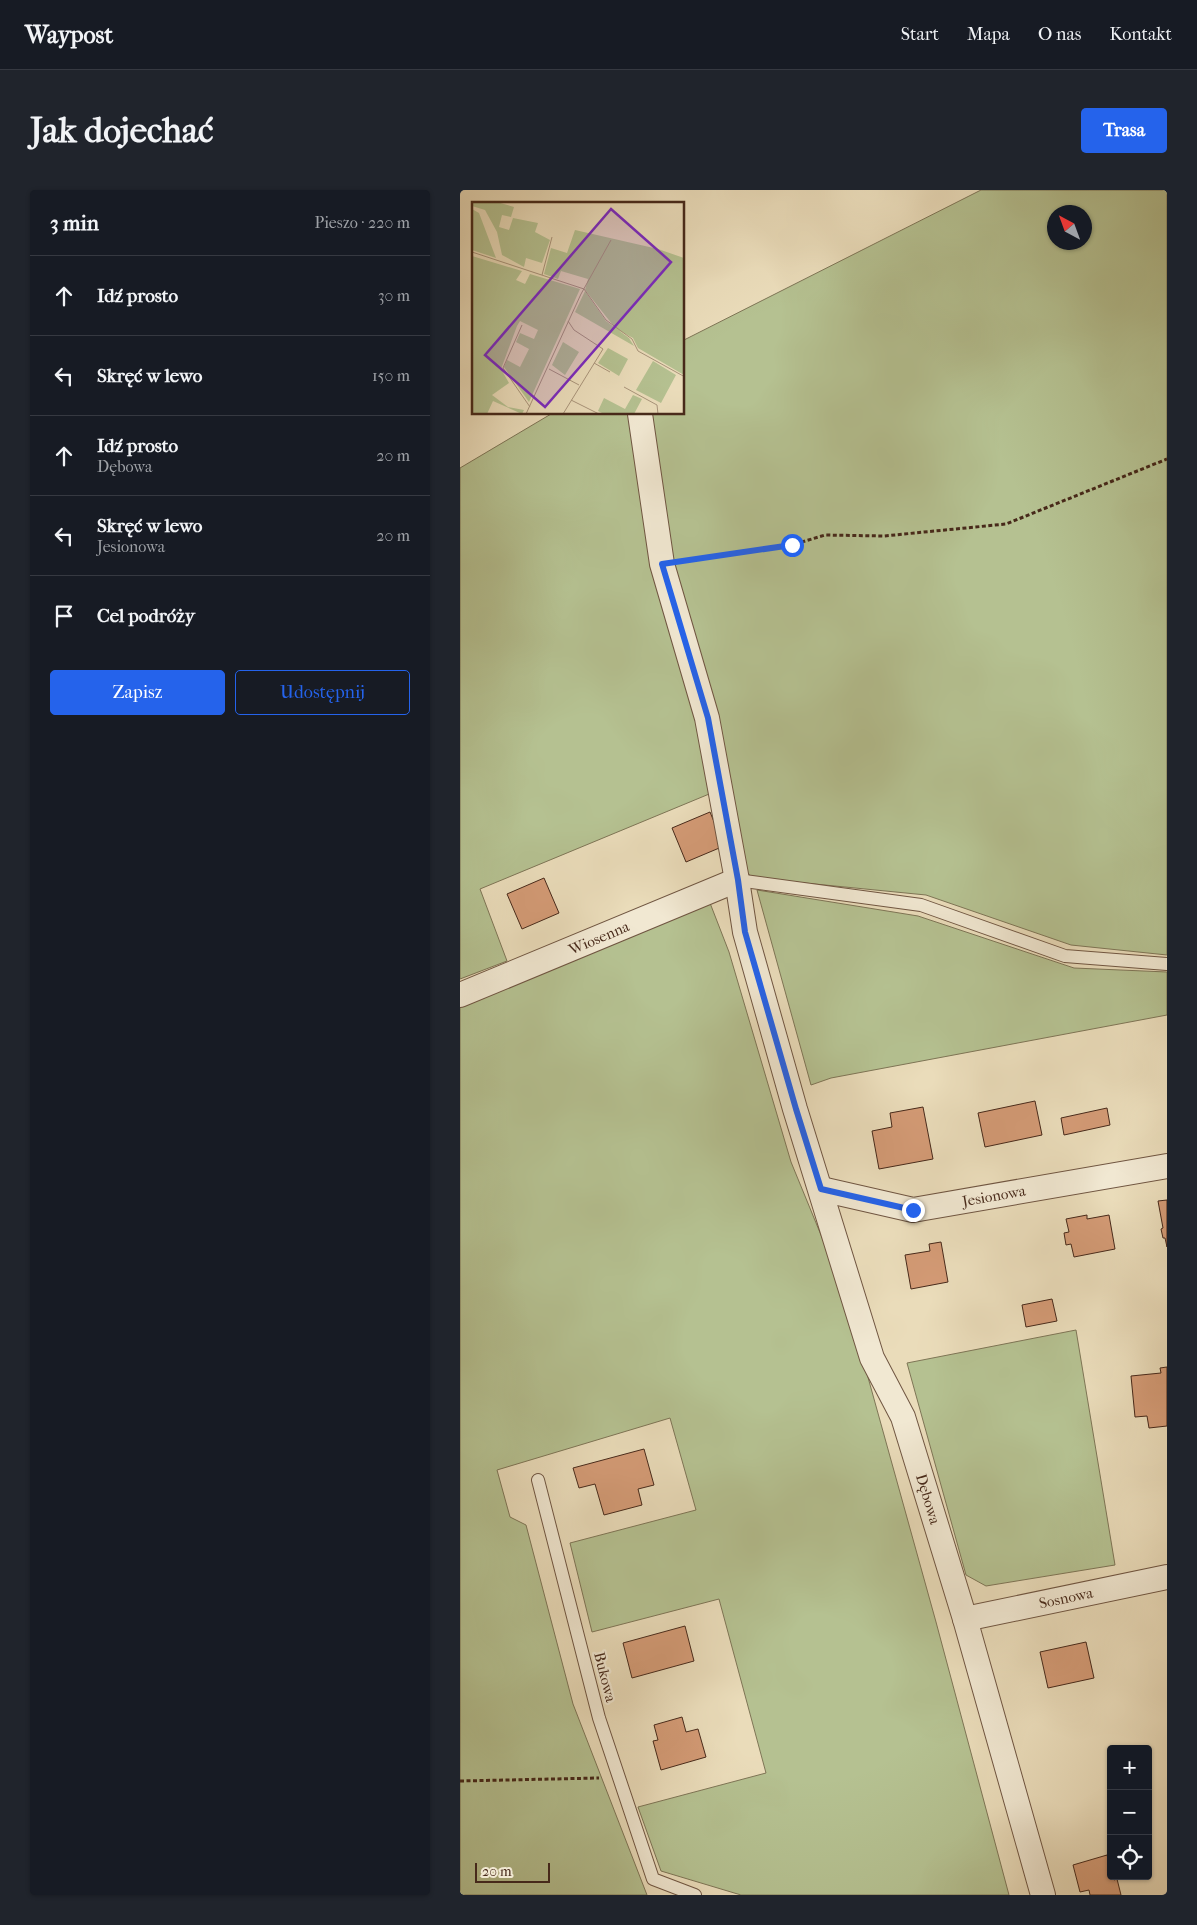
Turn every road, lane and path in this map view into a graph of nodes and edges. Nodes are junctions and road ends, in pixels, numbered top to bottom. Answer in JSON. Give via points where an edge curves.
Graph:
{"nodes":[{"id":1,"x":640,"y":415,"type":"edge"},
{"id":2,"x":1167,"y":459,"type":"edge"},
{"id":3,"x":662,"y":564,"type":"junction"},
{"id":4,"x":738,"y":880,"type":"junction"},
{"id":5,"x":1167,"y":964,"type":"edge"},
{"id":6,"x":460,"y":995,"type":"edge"},
{"id":7,"x":1167,"y":1166,"type":"edge"},
{"id":8,"x":821,"y":1189,"type":"junction"},
{"id":9,"x":538,"y":1480,"type":"dead end"},
{"id":10,"x":1167,"y":1577,"type":"edge"},
{"id":11,"x":965,"y":1619,"type":"junction"},
{"id":12,"x":619,"y":1777,"type":"junction"},
{"id":13,"x":460,"y":1781,"type":"edge"},
{"id":14,"x":695,"y":1895,"type":"edge"},
{"id":15,"x":1043,"y":1895,"type":"edge"}],
"edges":[{"from":1,"to":3,"type":"street","name":"Dębowa"},
{"from":2,"to":3,"type":"path","via":[[1006,524],[884,536],[825,535],[792,545]]},
{"from":3,"to":4,"type":"street","name":"Dębowa","via":[[708,718]]},
{"from":4,"to":5,"type":"lane","via":[[921,905],[1065,956]]},
{"from":4,"to":6,"type":"street","name":"Wiosenna"},
{"from":4,"to":8,"type":"street","name":"Dębowa","via":[[745,932]]},
{"from":7,"to":8,"type":"street","name":"Jesionowa","via":[[913,1210]]},
{"from":8,"to":11,"type":"street","name":"Dębowa","via":[[872,1358],[903,1417]]},
{"from":9,"to":12,"type":"lane","name":"Bukowa","via":[[599,1718]]},
{"from":10,"to":11,"type":"street","name":"Sosnowa"},
{"from":11,"to":15,"type":"street","name":"Dębowa"},
{"from":12,"to":13,"type":"path"},
{"from":12,"to":14,"type":"lane","name":"Bukowa","via":[[653,1879]]}]}
